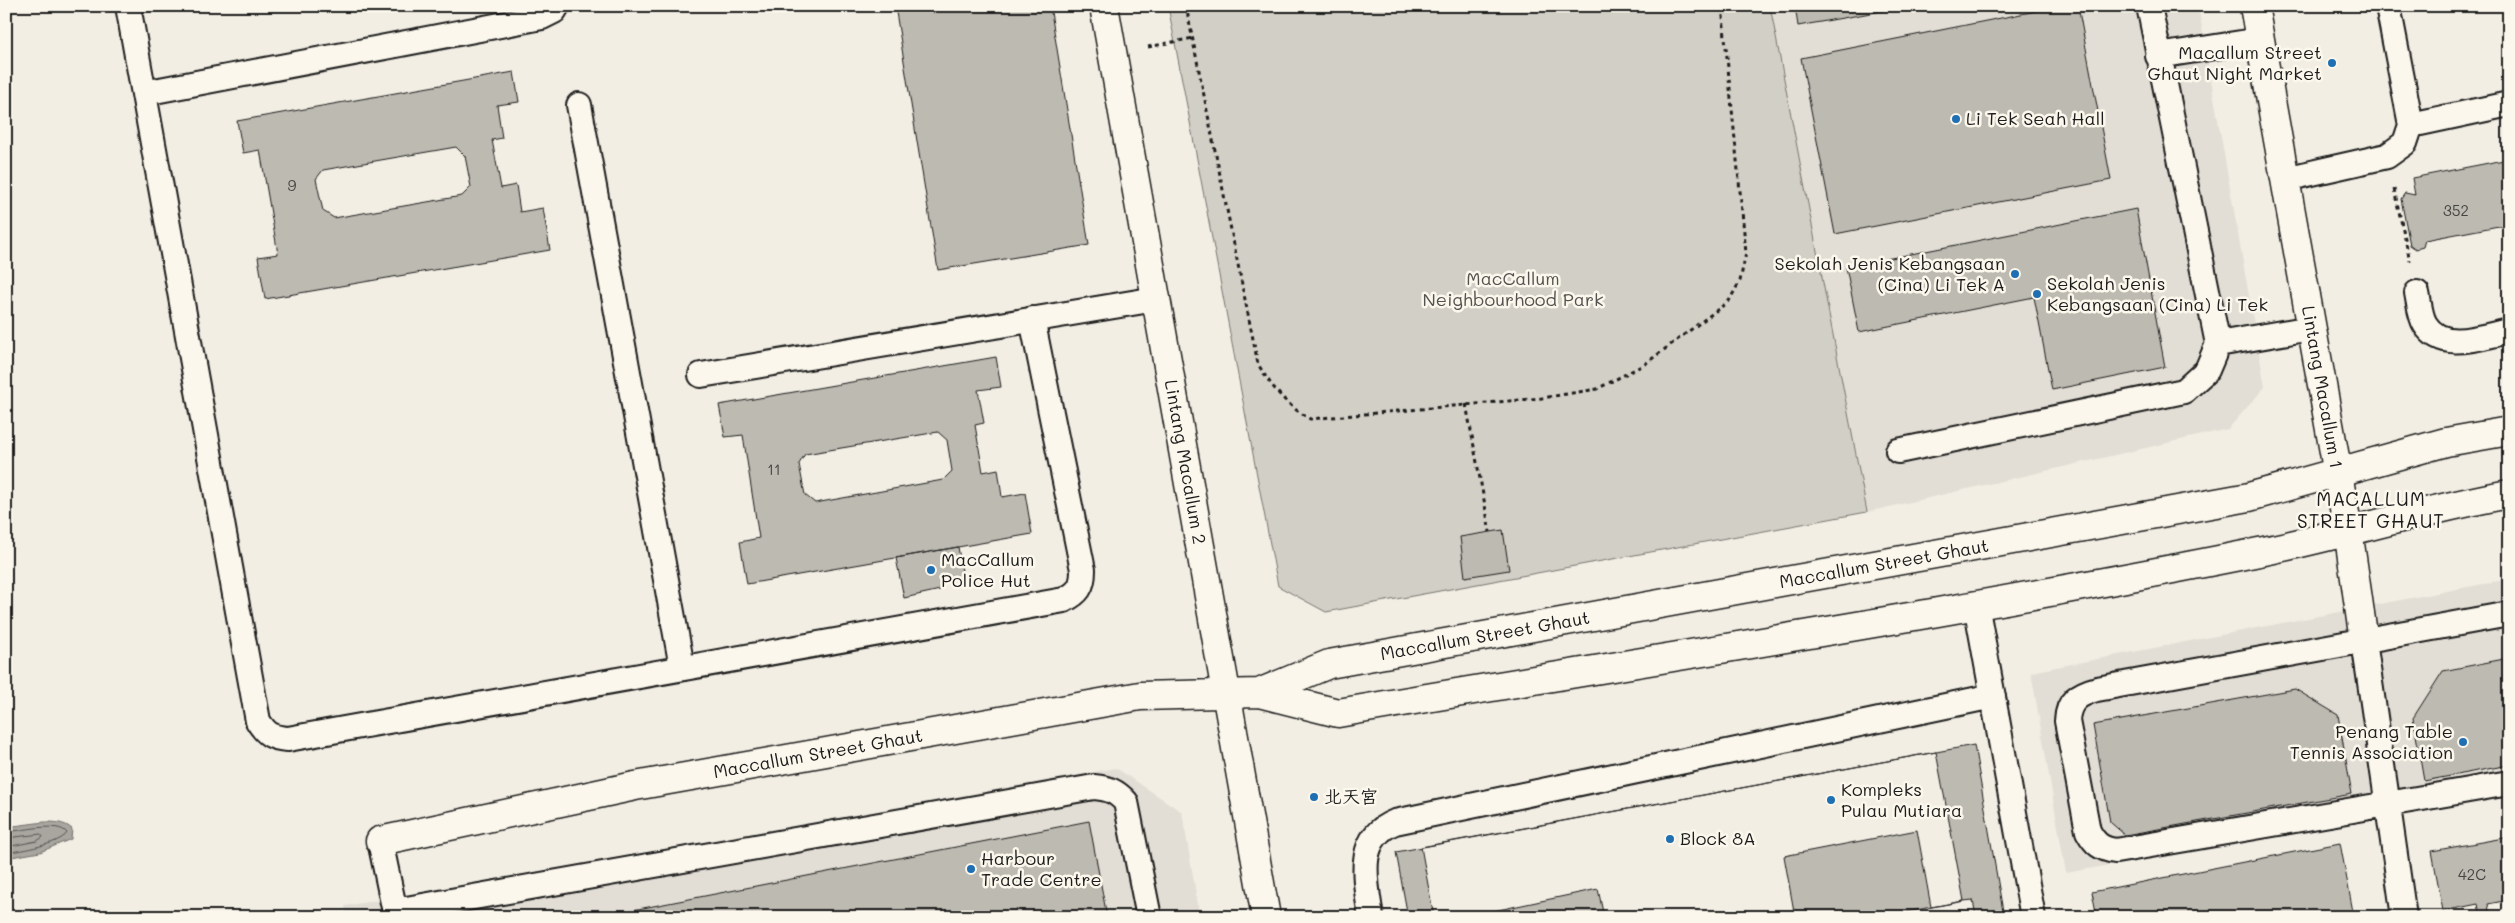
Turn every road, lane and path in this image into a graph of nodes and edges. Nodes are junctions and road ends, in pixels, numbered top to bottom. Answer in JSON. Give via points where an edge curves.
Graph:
{"nodes":[{"id":1,"x":128,"y":6,"type":"edge"},
{"id":2,"x":557,"y":6,"type":"edge"},
{"id":3,"x":1104,"y":6,"type":"edge"},
{"id":4,"x":1186,"y":6,"type":"edge"},
{"id":5,"x":1722,"y":6,"type":"edge"},
{"id":6,"x":2150,"y":6,"type":"edge"},
{"id":7,"x":2254,"y":6,"type":"edge"},
{"id":8,"x":2388,"y":6,"type":"edge"},
{"id":9,"x":1193,"y":38,"type":"junction"},
{"id":10,"x":2260,"y":40,"type":"junction"},
{"id":11,"x":1113,"y":54,"type":"junction"},
{"id":12,"x":2158,"y":56,"type":"junction"},
{"id":13,"x":144,"y":93,"type":"junction"},
{"id":14,"x":2509,"y":104,"type":"edge"},
{"id":15,"x":579,"y":105,"type":"dead end"},
{"id":16,"x":2411,"y":125,"type":"junction"},
{"id":17,"x":2387,"y":156,"type":"junction"},
{"id":18,"x":2285,"y":179,"type":"junction"},
{"id":19,"x":2417,"y":293,"type":"joint"},
{"id":20,"x":1156,"y":298,"type":"junction"},
{"id":21,"x":1032,"y":319,"type":"junction"},
{"id":22,"x":2311,"y":328,"type":"junction"},
{"id":23,"x":2509,"y":331,"type":"edge"},
{"id":24,"x":2218,"y":344,"type":"junction"},
{"id":25,"x":701,"y":375,"type":"dead end"},
{"id":26,"x":1466,"y":404,"type":"junction"},
{"id":27,"x":2509,"y":431,"type":"edge"},
{"id":28,"x":1898,"y":451,"type":"dead end"},
{"id":29,"x":2337,"y":472,"type":"junction"},
{"id":30,"x":2509,"y":494,"type":"edge"},
{"id":31,"x":2348,"y":530,"type":"junction"},
{"id":32,"x":1490,"y":532,"type":"dead end"},
{"id":33,"x":1976,"y":604,"type":"junction"},
{"id":34,"x":2509,"y":614,"type":"edge"},
{"id":35,"x":2364,"y":641,"type":"junction"},
{"id":36,"x":682,"y":667,"type":"junction"},
{"id":37,"x":1259,"y":693,"type":"junction"},
{"id":38,"x":1227,"y":694,"type":"junction"},
{"id":39,"x":1993,"y":696,"type":"junction"},
{"id":40,"x":2509,"y":783,"type":"edge"},
{"id":41,"x":2386,"y":806,"type":"junction"},
{"id":42,"x":380,"y":842,"type":"joint"},
{"id":43,"x":395,"y":914,"type":"edge"},
{"id":44,"x":1149,"y":917,"type":"edge"},
{"id":45,"x":1266,"y":917,"type":"edge"},
{"id":46,"x":1370,"y":917,"type":"edge"},
{"id":47,"x":2033,"y":917,"type":"edge"},
{"id":48,"x":2404,"y":917,"type":"edge"}],
"edges":[{"from":1,"to":13,"type":"lane"},
{"from":2,"to":13,"type":"lane","via":[[542,17]]},
{"from":3,"to":11,"type":"street","name":"Lintang Macallum 2"},
{"from":4,"to":9,"type":"path"},
{"from":5,"to":26,"type":"path","via":[[1746,252],[1740,281],[1729,301],[1645,364],[1597,389],[1542,398]]},
{"from":6,"to":12,"type":"lane"},
{"from":7,"to":10,"type":"street","name":"Lintang Macallum 1"},
{"from":8,"to":16,"type":"lane"},
{"from":9,"to":11,"type":"path"},
{"from":9,"to":26,"type":"path","via":[[1258,364],[1273,388],[1291,408],[1310,419]]},
{"from":10,"to":12,"type":"lane"},
{"from":10,"to":18,"type":"street","name":"Lintang Macallum 1"},
{"from":11,"to":20,"type":"street","name":"Lintang Macallum 2"},
{"from":12,"to":24,"type":"lane"},
{"from":13,"to":36,"type":"lane","via":[[258,721],[264,731],[275,738],[288,738]]},
{"from":14,"to":16,"type":"lane"},
{"from":15,"to":36,"type":"lane"},
{"from":16,"to":17,"type":"lane","via":[[2405,143]]},
{"from":17,"to":18,"type":"lane"},
{"from":17,"to":19,"type":"path"},
{"from":18,"to":22,"type":"street","name":"Lintang Macallum 1"},
{"from":19,"to":23,"type":"lane","via":[[2425,324],[2438,338],[2453,342]]},
{"from":20,"to":21,"type":"lane"},
{"from":20,"to":38,"type":"street","name":"Lintang Macallum 2"},
{"from":21,"to":25,"type":"lane"},
{"from":21,"to":36,"type":"lane","via":[[1084,570],[1083,583],[1076,594],[1064,600]]},
{"from":22,"to":24,"type":"lane"},
{"from":22,"to":29,"type":"street","name":"Lintang Macallum 1"},
{"from":24,"to":28,"type":"lane","via":[[2207,370],[2184,391]]},
{"from":26,"to":32,"type":"path"},
{"from":27,"to":29,"type":"street","name":"Maccallum Street Ghaut","via":[[2446,442]]},
{"from":29,"to":31,"type":"street","name":"Lintang Macallum 1"},
{"from":29,"to":37,"type":"street","name":"Maccallum Street Ghaut","via":[[2249,497],[1329,664]]},
{"from":30,"to":31,"type":"street","name":"Maccallum Street Ghaut","via":[[2451,504]]},
{"from":31,"to":33,"type":"street","name":"Maccallum Street Ghaut","via":[[2267,550]]},
{"from":31,"to":35,"type":"street","name":"Lintang Macallum 1"},
{"from":33,"to":37,"type":"street","name":"Maccallum Street Ghaut","via":[[1338,713]]},
{"from":33,"to":39,"type":"lane"},
{"from":34,"to":35,"type":"lane"},
{"from":35,"to":41,"type":"lane","name":"Lintang Macallum 1"},
{"from":35,"to":41,"type":"lane","via":[[2085,692],[2074,698],[2068,709],[2067,721],[2088,831],[2093,842],[2104,849],[2116,851]]},
{"from":37,"to":38,"type":"street","name":"Maccallum Street Ghaut"},
{"from":38,"to":42,"type":"street","name":"Maccallum Street Ghaut","via":[[1140,696],[635,786]]},
{"from":38,"to":45,"type":"street","name":"Lintang Macallum 2"},
{"from":39,"to":46,"type":"lane","via":[[1395,822],[1383,827],[1366,855]]},
{"from":39,"to":47,"type":"lane"},
{"from":40,"to":41,"type":"lane"},
{"from":41,"to":48,"type":"lane","name":"Lintang Macallum 1"},
{"from":42,"to":43,"type":"lane"},
{"from":43,"to":44,"type":"lane","via":[[1094,787],[1112,790],[1126,802]]}]}
